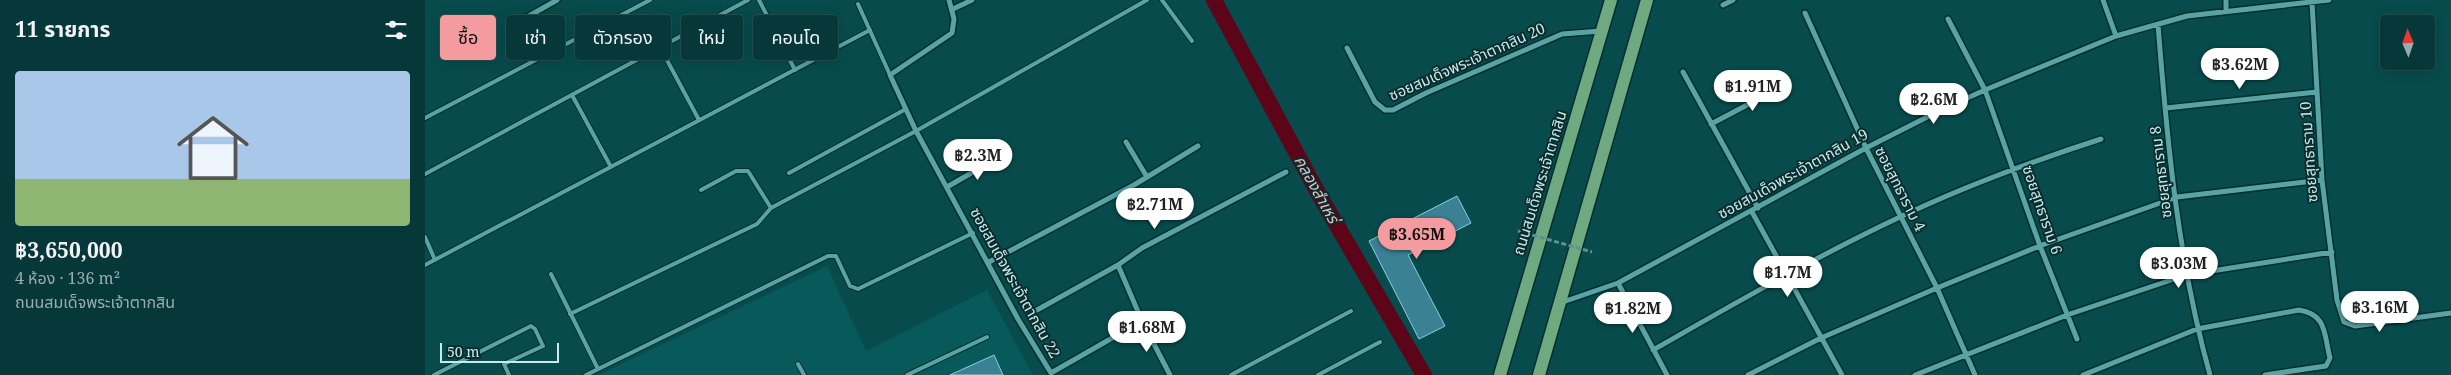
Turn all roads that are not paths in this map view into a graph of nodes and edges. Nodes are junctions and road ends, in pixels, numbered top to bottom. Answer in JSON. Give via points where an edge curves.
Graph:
{"nodes":[{"id":1,"x":557,"y":0,"type":"edge"},
{"id":2,"x":650,"y":0,"type":"edge"},
{"id":3,"x":748,"y":0,"type":"edge"},
{"id":4,"x":759,"y":0,"type":"edge"},
{"id":5,"x":949,"y":0,"type":"edge"},
{"id":6,"x":971,"y":0,"type":"edge"},
{"id":7,"x":1147,"y":0,"type":"edge"},
{"id":8,"x":1162,"y":0,"type":"edge"},
{"id":9,"x":1611,"y":0,"type":"edge"},
{"id":10,"x":1647,"y":0,"type":"edge"},
{"id":11,"x":1733,"y":0,"type":"edge"},
{"id":12,"x":2103,"y":0,"type":"edge"},
{"id":13,"x":2226,"y":0,"type":"edge"},
{"id":14,"x":2329,"y":0,"type":"edge"},
{"id":15,"x":2312,"y":2,"type":"junction"},
{"id":16,"x":858,"y":4,"type":"dead end"},
{"id":17,"x":1723,"y":5,"type":"dead end"},
{"id":18,"x":953,"y":9,"type":"junction"},
{"id":19,"x":2226,"y":11,"type":"junction"},
{"id":20,"x":1805,"y":13,"type":"dead end"},
{"id":21,"x":531,"y":15,"type":"edge"},
{"id":22,"x":1948,"y":20,"type":"dead end"},
{"id":23,"x":2158,"y":24,"type":"junction"},
{"id":24,"x":870,"y":30,"type":"junction"},
{"id":25,"x":1602,"y":31,"type":"junction"},
{"id":26,"x":2116,"y":36,"type":"junction"},
{"id":27,"x":671,"y":41,"type":"edge"},
{"id":28,"x":1192,"y":41,"type":"dead end"},
{"id":29,"x":1347,"y":48,"type":"dead end"},
{"id":30,"x":636,"y":60,"type":"edge"},
{"id":31,"x":667,"y":60,"type":"edge"},
{"id":32,"x":795,"y":70,"type":"junction"},
{"id":33,"x":1683,"y":72,"type":"dead end"},
{"id":34,"x":889,"y":75,"type":"junction"},
{"id":35,"x":1787,"y":84,"type":"dead end"},
{"id":36,"x":1985,"y":90,"type":"junction"},
{"id":37,"x":2317,"y":92,"type":"junction"},
{"id":38,"x":571,"y":95,"type":"junction"},
{"id":39,"x":2166,"y":108,"type":"junction"},
{"id":40,"x":906,"y":109,"type":"junction"},
{"id":41,"x":425,"y":118,"type":"edge"},
{"id":42,"x":699,"y":120,"type":"junction"},
{"id":43,"x":1711,"y":124,"type":"junction"},
{"id":44,"x":916,"y":131,"type":"junction"},
{"id":45,"x":2101,"y":139,"type":"dead end"},
{"id":46,"x":1126,"y":142,"type":"dead end"},
{"id":47,"x":1198,"y":146,"type":"dead end"},
{"id":48,"x":1866,"y":148,"type":"junction"},
{"id":49,"x":999,"y":157,"type":"dead end"},
{"id":50,"x":611,"y":167,"type":"junction"},
{"id":51,"x":2013,"y":168,"type":"junction"},
{"id":52,"x":1286,"y":172,"type":"dead end"},
{"id":53,"x":789,"y":173,"type":"dead end"},
{"id":54,"x":425,"y":174,"type":"edge"},
{"id":55,"x":1147,"y":177,"type":"junction"},
{"id":56,"x":2322,"y":180,"type":"junction"},
{"id":57,"x":947,"y":187,"type":"junction"},
{"id":58,"x":701,"y":190,"type":"dead end"},
{"id":59,"x":2177,"y":197,"type":"junction"},
{"id":60,"x":771,"y":208,"type":"junction"},
{"id":61,"x":1758,"y":208,"type":"junction"},
{"id":62,"x":1752,"y":212,"type":"junction"},
{"id":63,"x":1900,"y":217,"type":"junction"},
{"id":64,"x":973,"y":233,"type":"junction"},
{"id":65,"x":425,"y":237,"type":"edge"},
{"id":66,"x":2040,"y":246,"type":"junction"},
{"id":67,"x":2332,"y":252,"type":"junction"},
{"id":68,"x":435,"y":260,"type":"junction"},
{"id":69,"x":989,"y":262,"type":"junction"},
{"id":70,"x":425,"y":265,"type":"edge"},
{"id":71,"x":1117,"y":265,"type":"junction"},
{"id":72,"x":551,"y":274,"type":"dead end"},
{"id":73,"x":1786,"y":275,"type":"junction"},
{"id":74,"x":2186,"y":275,"type":"junction"},
{"id":75,"x":1618,"y":283,"type":"junction"},
{"id":76,"x":1937,"y":288,"type":"junction"},
{"id":77,"x":1560,"y":303,"type":"junction"},
{"id":78,"x":1037,"y":310,"type":"dead end"},
{"id":79,"x":1351,"y":311,"type":"dead end"},
{"id":80,"x":2451,"y":313,"type":"edge"},
{"id":81,"x":571,"y":314,"type":"junction"},
{"id":82,"x":2067,"y":315,"type":"junction"},
{"id":83,"x":1142,"y":321,"type":"junction"},
{"id":84,"x":2197,"y":329,"type":"junction"},
{"id":85,"x":987,"y":337,"type":"dead end"},
{"id":86,"x":1821,"y":338,"type":"junction"},
{"id":87,"x":2077,"y":338,"type":"dead end"},
{"id":88,"x":1380,"y":342,"type":"dead end"},
{"id":89,"x":1653,"y":350,"type":"junction"},
{"id":90,"x":1966,"y":356,"type":"junction"},
{"id":91,"x":798,"y":364,"type":"dead end"},
{"id":92,"x":598,"y":370,"type":"junction"},
{"id":93,"x":2094,"y":373,"type":"edge"},
{"id":94,"x":1049,"y":374,"type":"edge"},
{"id":95,"x":434,"y":375,"type":"edge"},
{"id":96,"x":509,"y":375,"type":"edge"},
{"id":97,"x":586,"y":375,"type":"edge"},
{"id":98,"x":803,"y":375,"type":"edge"},
{"id":99,"x":907,"y":375,"type":"edge"},
{"id":100,"x":1170,"y":375,"type":"edge"},
{"id":101,"x":1231,"y":375,"type":"edge"},
{"id":102,"x":1318,"y":375,"type":"edge"},
{"id":103,"x":1500,"y":375,"type":"edge"},
{"id":104,"x":1539,"y":375,"type":"edge"},
{"id":105,"x":1667,"y":375,"type":"edge"},
{"id":106,"x":1749,"y":375,"type":"edge"},
{"id":107,"x":1841,"y":375,"type":"edge"},
{"id":108,"x":1915,"y":375,"type":"edge"},
{"id":109,"x":1975,"y":375,"type":"edge"},
{"id":110,"x":2083,"y":375,"type":"edge"},
{"id":111,"x":2210,"y":375,"type":"edge"},
{"id":112,"x":2265,"y":375,"type":"edge"}],
"edges":[{"from":1,"to":21,"type":"street"},
{"from":2,"to":41,"type":"lane"},
{"from":3,"to":27,"type":"lane"},
{"from":4,"to":32,"type":"lane"},
{"from":5,"to":18,"type":"street"},
{"from":6,"to":18,"type":"street"},
{"from":7,"to":44,"type":"lane"},
{"from":8,"to":28,"type":"lane"},
{"from":9,"to":25,"type":"main road","name":"ถนนสมเด็จพระเจ้าตากสิน"},
{"from":10,"to":77,"type":"main road"},
{"from":11,"to":17,"type":"street"},
{"from":12,"to":26,"type":"street"},
{"from":13,"to":19,"type":"street"},
{"from":14,"to":15,"type":"street","name":"ซอยสมเด็จพระเจ้าตากสิน 19"},
{"from":15,"to":19,"type":"street","name":"ซอยสมเด็จพระเจ้าตากสิน 19"},
{"from":15,"to":37,"type":"street","name":"ซอยสุทธาราม 10"},
{"from":16,"to":24,"type":"lane"},
{"from":18,"to":34,"type":"street","via":[[951,34]]},
{"from":19,"to":23,"type":"street","name":"ซอยสมเด็จพระเจ้าตากสิน 19"},
{"from":20,"to":48,"type":"street","name":"ซอยสุทธาราม 4"},
{"from":22,"to":36,"type":"street","name":"ซอยสุทธาราม 6"},
{"from":23,"to":26,"type":"street","name":"ซอยสมเด็จพระเจ้าตากสิน 19"},
{"from":23,"to":39,"type":"street","name":"ซอยสุทธาราม 8"},
{"from":24,"to":32,"type":"lane"},
{"from":24,"to":34,"type":"lane"},
{"from":25,"to":29,"type":"street","name":"ซอยสมเด็จพระเจ้าตากสิน 20","via":[[1562,34],[1393,110],[1385,110],[1375,102]]},
{"from":25,"to":103,"type":"main road","name":"ถนนสมเด็จพระเจ้าตากสิน"},
{"from":26,"to":36,"type":"street","name":"ซอยสมเด็จพระเจ้าตากสิน 19"},
{"from":30,"to":38,"type":"lane"},
{"from":31,"to":42,"type":"lane"},
{"from":32,"to":42,"type":"lane"},
{"from":33,"to":43,"type":"street"},
{"from":34,"to":40,"type":"street","name":"ซอยสมเด็จพระเจ้าตากสิน 22"},
{"from":35,"to":43,"type":"street"},
{"from":36,"to":48,"type":"street","name":"ซอยสมเด็จพระเจ้าตากสิน 19"},
{"from":36,"to":51,"type":"street","name":"ซอยสุทธาราม 6"},
{"from":37,"to":39,"type":"street"},
{"from":37,"to":56,"type":"street","name":"ซอยสุทธาราม 10"},
{"from":38,"to":50,"type":"lane"},
{"from":38,"to":54,"type":"lane"},
{"from":39,"to":59,"type":"street","name":"ซอยสุทธาราม 8"},
{"from":40,"to":44,"type":"street","name":"ซอยสมเด็จพระเจ้าตากสิน 22"},
{"from":40,"to":53,"type":"lane"},
{"from":42,"to":50,"type":"lane"},
{"from":43,"to":61,"type":"street"},
{"from":44,"to":57,"type":"street","name":"ซอยสมเด็จพระเจ้าตากสิน 22"},
{"from":44,"to":60,"type":"lane"},
{"from":45,"to":51,"type":"street"},
{"from":46,"to":55,"type":"street"},
{"from":47,"to":55,"type":"street"},
{"from":48,"to":61,"type":"street","name":"ซอยสมเด็จพระเจ้าตากสิน 19"},
{"from":48,"to":63,"type":"street","name":"ซอยสุทธาราม 4"},
{"from":49,"to":57,"type":"street"},
{"from":50,"to":68,"type":"lane"},
{"from":51,"to":63,"type":"street"},
{"from":51,"to":66,"type":"street","name":"ซอยสุทธาราม 6"},
{"from":52,"to":71,"type":"street","via":[[1142,248]]},
{"from":55,"to":69,"type":"street"},
{"from":56,"to":59,"type":"street"},
{"from":56,"to":67,"type":"street","name":"ซอยสุทธาราม 10"},
{"from":57,"to":64,"type":"street","name":"ซอยสมเด็จพระเจ้าตากสิน 22"},
{"from":58,"to":60,"type":"lane","via":[[741,169],[752,176]]},
{"from":59,"to":66,"type":"street"},
{"from":59,"to":74,"type":"street","name":"ซอยสุทธาราม 8"},
{"from":60,"to":81,"type":"lane","via":[[757,224]]},
{"from":61,"to":62,"type":"street","name":"ซอยสมเด็จพระเจ้าตากสิน 19"},
{"from":62,"to":73,"type":"street"},
{"from":62,"to":75,"type":"street","name":"ซอยสมเด็จพระเจ้าตากสิน 19"},
{"from":63,"to":73,"type":"street"},
{"from":63,"to":76,"type":"street","name":"ซอยสุทธาราม 4"},
{"from":64,"to":69,"type":"street","name":"ซอยสมเด็จพระเจ้าตากสิน 22"},
{"from":64,"to":92,"type":"lane","via":[[858,289],[850,286],[836,256],[827,256]]},
{"from":65,"to":68,"type":"lane"},
{"from":66,"to":76,"type":"street"},
{"from":66,"to":82,"type":"street","name":"ซอยสุทธาราม 6"},
{"from":67,"to":74,"type":"street"},
{"from":67,"to":80,"type":"street","name":"ซอยสุทธาราม 10","via":[[2337,300],[2345,322],[2355,326]]},
{"from":68,"to":70,"type":"lane"},
{"from":69,"to":94,"type":"street","name":"ซอยสมเด็จพระเจ้าตากสิน 22"},
{"from":71,"to":78,"type":"street"},
{"from":71,"to":83,"type":"street"},
{"from":72,"to":81,"type":"lane"},
{"from":73,"to":86,"type":"street"},
{"from":73,"to":89,"type":"street"},
{"from":74,"to":82,"type":"street"},
{"from":74,"to":84,"type":"street","name":"ซอยสุทธาราม 8"},
{"from":75,"to":77,"type":"street","name":"ซอยสมเด็จพระเจ้าตากสิน 19"},
{"from":75,"to":89,"type":"street"},
{"from":76,"to":86,"type":"street"},
{"from":76,"to":90,"type":"street","name":"ซอยสุทธาราม 4"},
{"from":77,"to":104,"type":"main road"},
{"from":79,"to":101,"type":"lane"},
{"from":81,"to":92,"type":"lane"},
{"from":82,"to":87,"type":"street","name":"ซอยสุทธาราม 6"},
{"from":82,"to":90,"type":"street"},
{"from":83,"to":94,"type":"street","name":"ซอยสมเด็จพระเจ้าตากสิน 22"},
{"from":83,"to":100,"type":"street"},
{"from":84,"to":93,"type":"street"},
{"from":84,"to":111,"type":"street","name":"ซอยสุทธาราม 8"},
{"from":84,"to":112,"type":"street","via":[[2299,310],[2311,312],[2320,319],[2330,358],[2326,366]]},
{"from":85,"to":99,"type":"lane"},
{"from":86,"to":106,"type":"street"},
{"from":86,"to":107,"type":"street"},
{"from":88,"to":102,"type":"lane"},
{"from":89,"to":105,"type":"street"},
{"from":90,"to":108,"type":"street"},
{"from":90,"to":109,"type":"street","name":"ซอยสุทธาราม 4"},
{"from":91,"to":98,"type":"lane"},
{"from":92,"to":97,"type":"lane"},
{"from":93,"to":110,"type":"street"},
{"from":95,"to":96,"type":"lane","via":[[531,326],[543,346],[504,364]]}]}
